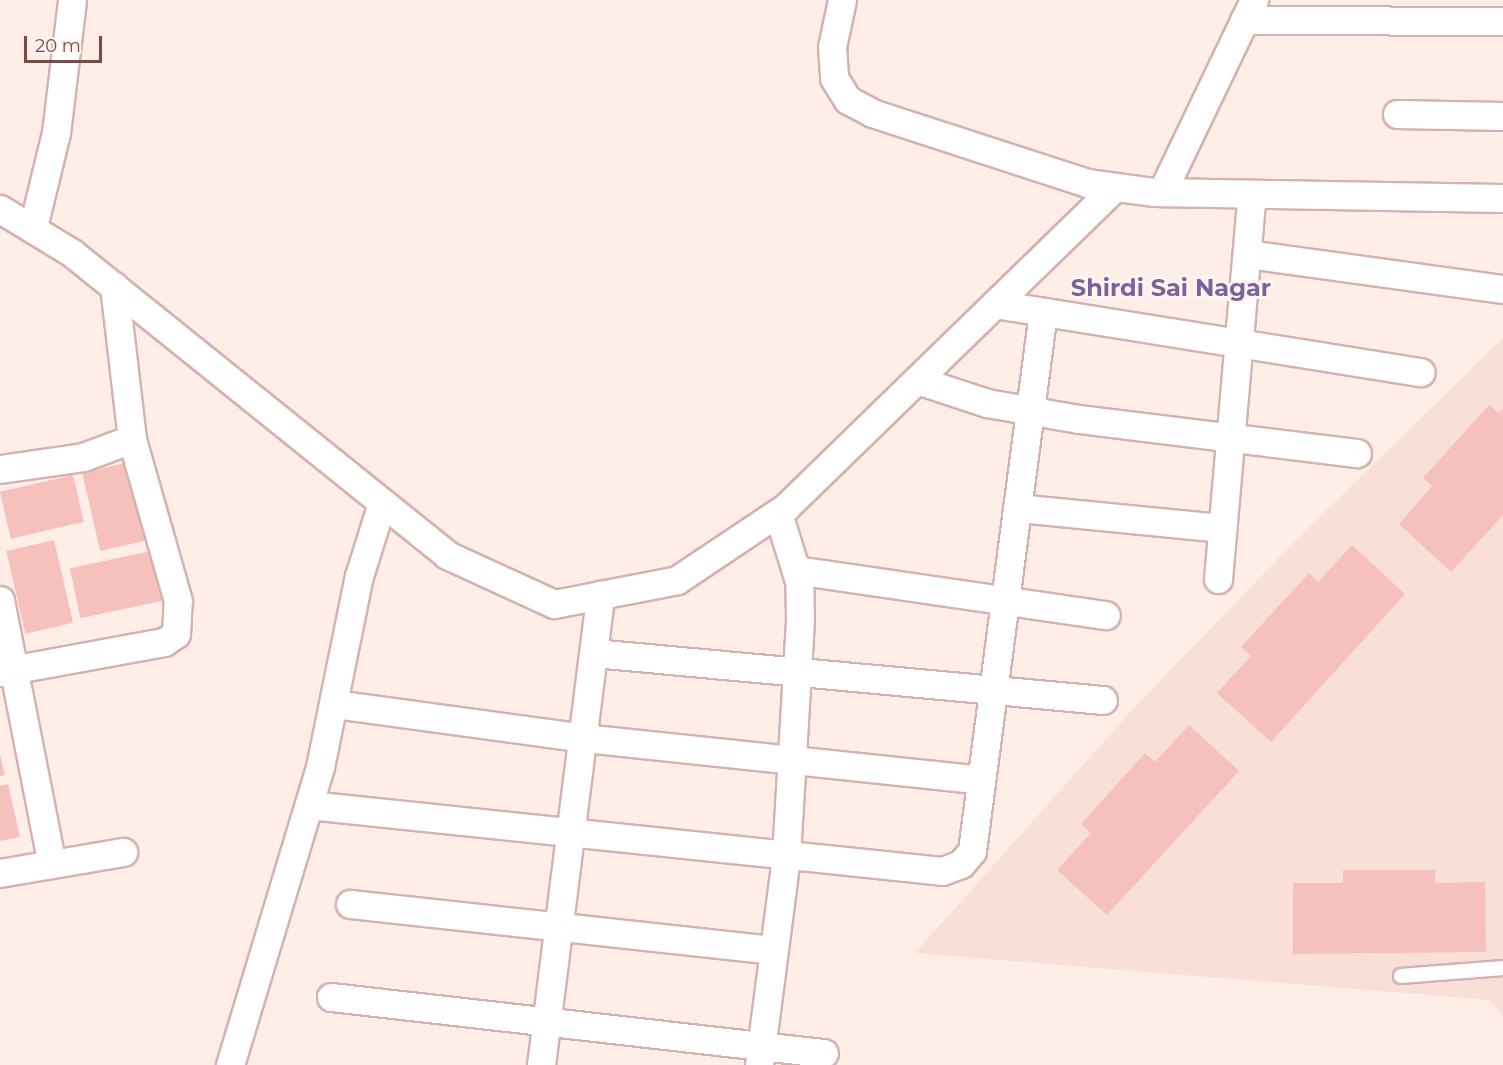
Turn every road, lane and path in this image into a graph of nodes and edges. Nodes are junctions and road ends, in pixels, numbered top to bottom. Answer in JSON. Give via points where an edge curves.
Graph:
{"nodes":[{"id":1,"x":72,"y":0,"type":"edge"},
{"id":2,"x":842,"y":0,"type":"edge"},
{"id":3,"x":1249,"y":10,"type":"edge"},
{"id":4,"x":1503,"y":21,"type":"edge"},
{"id":5,"x":1397,"y":114,"type":"dead end"},
{"id":6,"x":1503,"y":116,"type":"edge"},
{"id":7,"x":1114,"y":188,"type":"junction"},
{"id":8,"x":1161,"y":192,"type":"junction"},
{"id":9,"x":1252,"y":194,"type":"junction"},
{"id":10,"x":1503,"y":198,"type":"edge"},
{"id":11,"x":0,"y":209,"type":"edge"},
{"id":12,"x":33,"y":227,"type":"junction"},
{"id":13,"x":1247,"y":254,"type":"junction"},
{"id":14,"x":114,"y":286,"type":"junction"},
{"id":15,"x":1503,"y":290,"type":"edge"},
{"id":16,"x":995,"y":304,"type":"junction"},
{"id":17,"x":1043,"y":312,"type":"junction"},
{"id":18,"x":1239,"y":345,"type":"junction"},
{"id":19,"x":1421,"y":372,"type":"dead end"},
{"id":20,"x":916,"y":380,"type":"junction"},
{"id":21,"x":1031,"y":411,"type":"junction"},
{"id":22,"x":132,"y":439,"type":"junction"},
{"id":23,"x":1230,"y":439,"type":"junction"},
{"id":24,"x":1357,"y":453,"type":"dead end"},
{"id":25,"x":0,"y":469,"type":"edge"},
{"id":26,"x":382,"y":503,"type":"junction"},
{"id":27,"x":1017,"y":508,"type":"junction"},
{"id":28,"x":778,"y":513,"type":"junction"},
{"id":29,"x":1222,"y":528,"type":"junction"},
{"id":30,"x":796,"y":570,"type":"junction"},
{"id":31,"x":1218,"y":579,"type":"dead end"},
{"id":32,"x":600,"y":595,"type":"junction"},
{"id":33,"x":0,"y":600,"type":"edge"},
{"id":34,"x":1004,"y":601,"type":"junction"},
{"id":35,"x":1106,"y":615,"type":"dead end"},
{"id":36,"x":594,"y":653,"type":"junction"},
{"id":37,"x":8,"y":670,"type":"edge"},
{"id":38,"x":797,"y":670,"type":"junction"},
{"id":39,"x":992,"y":692,"type":"junction"},
{"id":40,"x":1103,"y":700,"type":"dead end"},
{"id":41,"x":334,"y":704,"type":"junction"},
{"id":42,"x":584,"y":738,"type":"junction"},
{"id":43,"x":791,"y":760,"type":"junction"},
{"id":44,"x":981,"y":780,"type":"junction"},
{"id":45,"x":309,"y":804,"type":"junction"},
{"id":46,"x":572,"y":836,"type":"junction"},
{"id":47,"x":123,"y":852,"type":"dead end"},
{"id":48,"x":786,"y":856,"type":"junction"},
{"id":49,"x":51,"y":861,"type":"junction"},
{"id":50,"x":0,"y":873,"type":"edge"},
{"id":51,"x":350,"y":904,"type":"dead end"},
{"id":52,"x":560,"y":930,"type":"junction"},
{"id":53,"x":774,"y":950,"type":"junction"},
{"id":54,"x":1503,"y":968,"type":"edge"},
{"id":55,"x":1401,"y":976,"type":"dead end"},
{"id":56,"x":331,"y":997,"type":"dead end"},
{"id":57,"x":547,"y":1022,"type":"junction"},
{"id":58,"x":824,"y":1053,"type":"dead end"},
{"id":59,"x":760,"y":1055,"type":"edge"},
{"id":60,"x":230,"y":1065,"type":"edge"},
{"id":61,"x":541,"y":1065,"type":"edge"}],
"edges":[{"from":1,"to":12,"type":"street","via":[[56,133]]},
{"from":2,"to":7,"type":"street","via":[[832,47],[834,78],[848,100],[902,123]]},
{"from":3,"to":4,"type":"street"},
{"from":3,"to":8,"type":"street"},
{"from":5,"to":6,"type":"street"},
{"from":7,"to":8,"type":"street"},
{"from":7,"to":16,"type":"street"},
{"from":8,"to":9,"type":"street"},
{"from":9,"to":10,"type":"street"},
{"from":9,"to":13,"type":"street"},
{"from":11,"to":12,"type":"street"},
{"from":12,"to":14,"type":"street"},
{"from":13,"to":15,"type":"street"},
{"from":13,"to":18,"type":"street"},
{"from":14,"to":22,"type":"street"},
{"from":14,"to":26,"type":"street"},
{"from":16,"to":17,"type":"street"},
{"from":16,"to":20,"type":"street"},
{"from":17,"to":18,"type":"street"},
{"from":17,"to":21,"type":"street"},
{"from":18,"to":19,"type":"street"},
{"from":18,"to":23,"type":"street"},
{"from":20,"to":21,"type":"street"},
{"from":20,"to":28,"type":"street"},
{"from":21,"to":23,"type":"street"},
{"from":21,"to":27,"type":"street"},
{"from":22,"to":25,"type":"street","via":[[83,457]]},
{"from":22,"to":37,"type":"street","via":[[178,601],[176,634],[164,642]]},
{"from":23,"to":24,"type":"street"},
{"from":23,"to":29,"type":"street"},
{"from":26,"to":32,"type":"street","via":[[447,555],[554,604]]},
{"from":26,"to":41,"type":"street","via":[[359,576]]},
{"from":27,"to":29,"type":"street"},
{"from":27,"to":34,"type":"street"},
{"from":28,"to":30,"type":"street"},
{"from":28,"to":32,"type":"street","via":[[677,580]]},
{"from":29,"to":31,"type":"street"},
{"from":30,"to":34,"type":"street"},
{"from":30,"to":38,"type":"street"},
{"from":32,"to":36,"type":"street"},
{"from":33,"to":37,"type":"street"},
{"from":34,"to":35,"type":"street"},
{"from":34,"to":39,"type":"street"},
{"from":36,"to":38,"type":"street"},
{"from":36,"to":42,"type":"street"},
{"from":37,"to":49,"type":"street"},
{"from":38,"to":39,"type":"street"},
{"from":38,"to":43,"type":"street"},
{"from":39,"to":40,"type":"street"},
{"from":39,"to":44,"type":"street"},
{"from":41,"to":42,"type":"street"},
{"from":41,"to":45,"type":"street"},
{"from":42,"to":43,"type":"street"},
{"from":42,"to":46,"type":"street"},
{"from":43,"to":44,"type":"street"},
{"from":43,"to":48,"type":"street"},
{"from":44,"to":48,"type":"street","via":[[972,851],[961,864],[942,871]]},
{"from":45,"to":46,"type":"street"},
{"from":45,"to":60,"type":"street"},
{"from":46,"to":48,"type":"street"},
{"from":46,"to":52,"type":"street"},
{"from":47,"to":49,"type":"street"},
{"from":48,"to":53,"type":"street"},
{"from":49,"to":50,"type":"street"},
{"from":51,"to":52,"type":"street"},
{"from":52,"to":53,"type":"street"},
{"from":52,"to":57,"type":"street"},
{"from":53,"to":59,"type":"street"},
{"from":54,"to":55,"type":"lane"},
{"from":56,"to":57,"type":"street"},
{"from":57,"to":59,"type":"street"},
{"from":57,"to":61,"type":"street"},
{"from":58,"to":59,"type":"street"}]}
